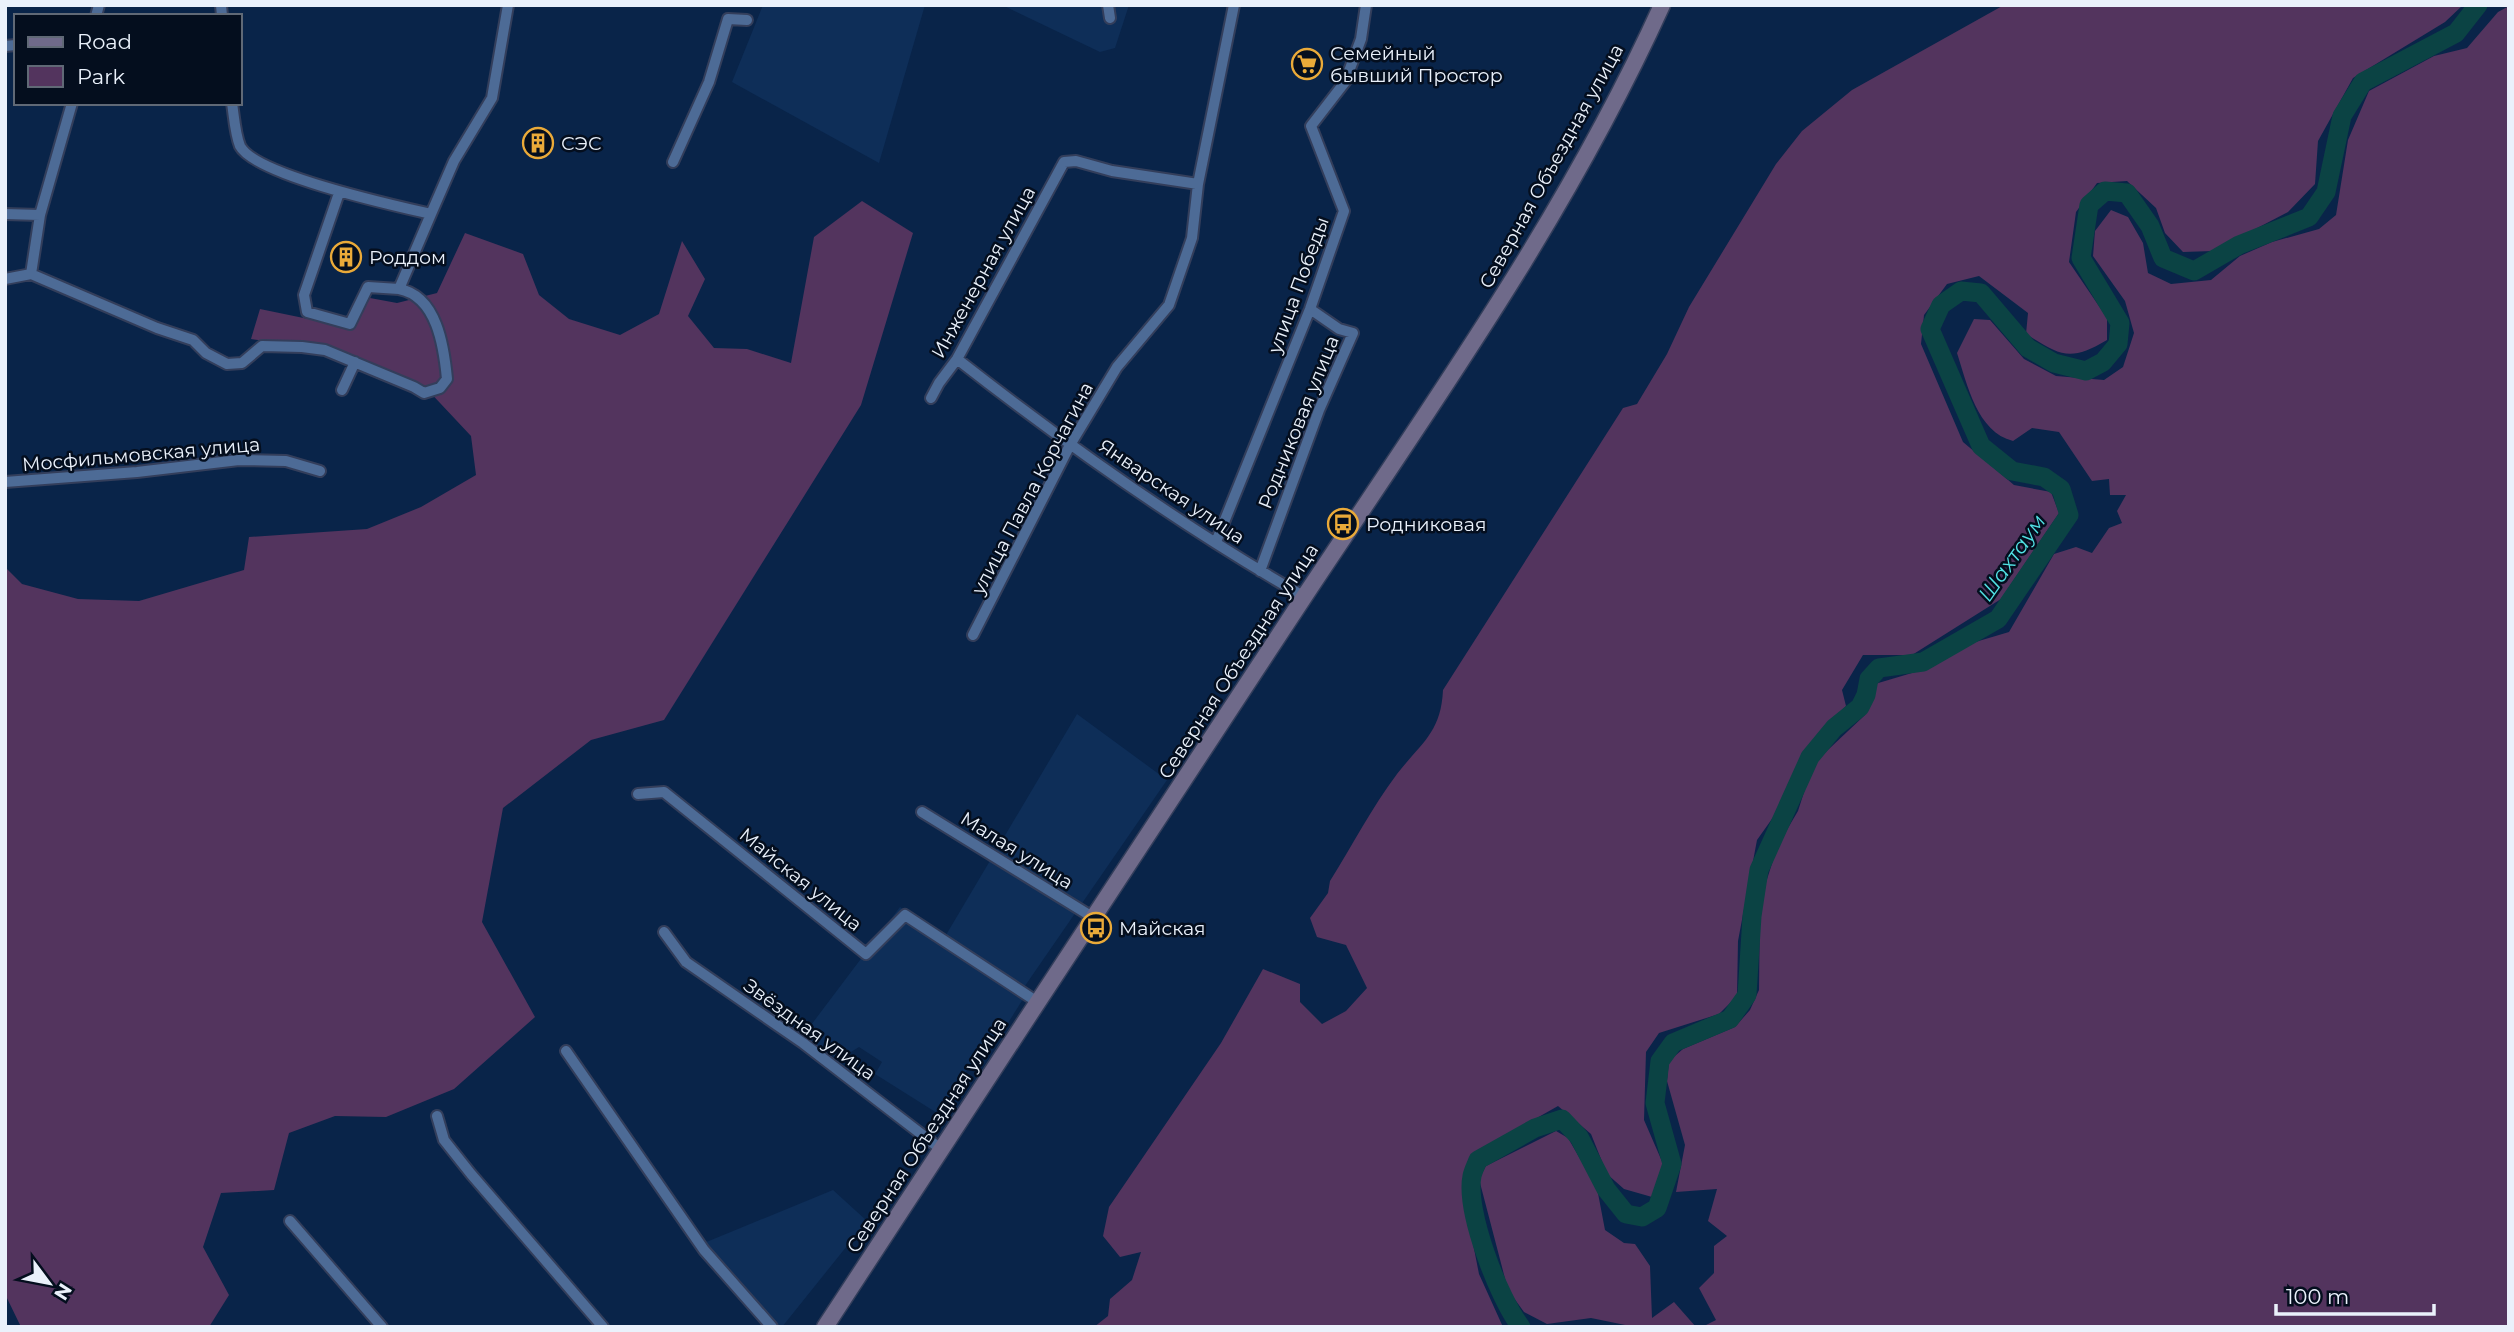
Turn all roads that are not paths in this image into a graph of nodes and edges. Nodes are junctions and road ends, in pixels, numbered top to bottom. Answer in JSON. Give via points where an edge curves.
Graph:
{"nodes":[{"id":1,"x":508,"y":5,"type":"edge"},
{"id":2,"x":1108,"y":5,"type":"edge"},
{"id":3,"x":1234,"y":5,"type":"edge"},
{"id":4,"x":1367,"y":5,"type":"edge"},
{"id":5,"x":1662,"y":5,"type":"edge"},
{"id":6,"x":1110,"y":18,"type":"dead end"},
{"id":7,"x":747,"y":20,"type":"dead end"},
{"id":8,"x":71,"y":105,"type":"edge"},
{"id":9,"x":232,"y":105,"type":"edge"},
{"id":10,"x":673,"y":162,"type":"dead end"},
{"id":11,"x":1198,"y":184,"type":"junction"},
{"id":12,"x":339,"y":193,"type":"junction"},
{"id":13,"x":5,"y":214,"type":"edge"},
{"id":14,"x":431,"y":214,"type":"junction"},
{"id":15,"x":40,"y":215,"type":"junction"},
{"id":16,"x":31,"y":274,"type":"junction"},
{"id":17,"x":5,"y":279,"type":"edge"},
{"id":18,"x":399,"y":289,"type":"junction"},
{"id":19,"x":1310,"y":309,"type":"junction"},
{"id":20,"x":957,"y":359,"type":"junction"},
{"id":21,"x":355,"y":362,"type":"junction"},
{"id":22,"x":341,"y":390,"type":"dead end"},
{"id":23,"x":931,"y":398,"type":"dead end"},
{"id":24,"x":1070,"y":445,"type":"junction"},
{"id":25,"x":320,"y":471,"type":"dead end"},
{"id":26,"x":5,"y":482,"type":"edge"},
{"id":27,"x":1216,"y":542,"type":"junction"},
{"id":28,"x":1260,"y":571,"type":"junction"},
{"id":29,"x":1305,"y":597,"type":"junction"},
{"id":30,"x":973,"y":635,"type":"dead end"},
{"id":31,"x":638,"y":794,"type":"dead end"},
{"id":32,"x":922,"y":812,"type":"dead end"},
{"id":33,"x":1094,"y":918,"type":"junction"},
{"id":34,"x":663,"y":932,"type":"dead end"},
{"id":35,"x":1039,"y":1003,"type":"junction"},
{"id":36,"x":566,"y":1051,"type":"dead end"},
{"id":37,"x":436,"y":1116,"type":"dead end"},
{"id":38,"x":942,"y":1150,"type":"junction"},
{"id":39,"x":290,"y":1221,"type":"dead end"},
{"id":40,"x":382,"y":1327,"type":"edge"},
{"id":41,"x":603,"y":1327,"type":"edge"},
{"id":42,"x":772,"y":1327,"type":"edge"},
{"id":43,"x":825,"y":1327,"type":"edge"}],
"edges":[{"from":1,"to":14,"type":"street","via":[[492,98],[454,161]]},
{"from":2,"to":6,"type":"street"},
{"from":3,"to":11,"type":"street","name":"улица Павла Корчагина"},
{"from":4,"to":19,"type":"street","name":"улица Победы","via":[[1361,39],[1345,82],[1311,125],[1344,211]]},
{"from":5,"to":29,"type":"street","name":"Северная Объездная улица","via":[[1552,217],[1457,371]]},
{"from":7,"to":10,"type":"street","via":[[728,19],[709,82]]},
{"from":8,"to":15,"type":"street"},
{"from":9,"to":12,"type":"street","via":[[241,147],[257,161]]},
{"from":11,"to":20,"type":"street","name":"Инженерная улица","via":[[1064,162]]},
{"from":11,"to":24,"type":"street","name":"улица Павла Корчагина","via":[[1192,238],[1169,305],[1117,367]]},
{"from":12,"to":14,"type":"street"},
{"from":12,"to":18,"type":"street","via":[[304,295],[307,312],[349,324],[368,287]]},
{"from":13,"to":15,"type":"street"},
{"from":14,"to":18,"type":"street"},
{"from":15,"to":16,"type":"street"},
{"from":16,"to":17,"type":"street"},
{"from":16,"to":21,"type":"street","via":[[193,340],[227,364],[242,363],[262,346],[325,350]]},
{"from":18,"to":21,"type":"street","via":[[413,292],[440,332],[447,379],[440,388],[424,393]]},
{"from":19,"to":27,"type":"street","name":"улица Победы"},
{"from":19,"to":28,"type":"street","name":"Родниковая улица","via":[[1353,333],[1319,410]]},
{"from":20,"to":23,"type":"street","name":"Инженерная улица"},
{"from":20,"to":24,"type":"street","name":"Январская улица"},
{"from":21,"to":22,"type":"street"},
{"from":24,"to":27,"type":"street","name":"Январская улица"},
{"from":24,"to":30,"type":"street","name":"улица Павла Корчагина"},
{"from":25,"to":26,"type":"street","name":"Мосфильмовская улица","via":[[286,461],[239,460]]},
{"from":27,"to":28,"type":"street","name":"Январская улица"},
{"from":28,"to":29,"type":"street","name":"Январская улица"},
{"from":29,"to":33,"type":"street","name":"Северная Объездная улица"},
{"from":31,"to":35,"type":"street","name":"Майская улица","via":[[664,792],[866,954],[905,915]]},
{"from":32,"to":33,"type":"street","name":"Малая улица"},
{"from":33,"to":35,"type":"street","name":"Северная Объездная улица"},
{"from":34,"to":38,"type":"street","name":"Звёздная улица","via":[[687,962],[803,1043]]},
{"from":35,"to":38,"type":"street","name":"Северная Объездная улица"},
{"from":36,"to":42,"type":"street","via":[[704,1250]]},
{"from":37,"to":41,"type":"street","via":[[444,1140]]},
{"from":38,"to":43,"type":"street","name":"Северная Объездная улица"},
{"from":39,"to":40,"type":"street"}]}
